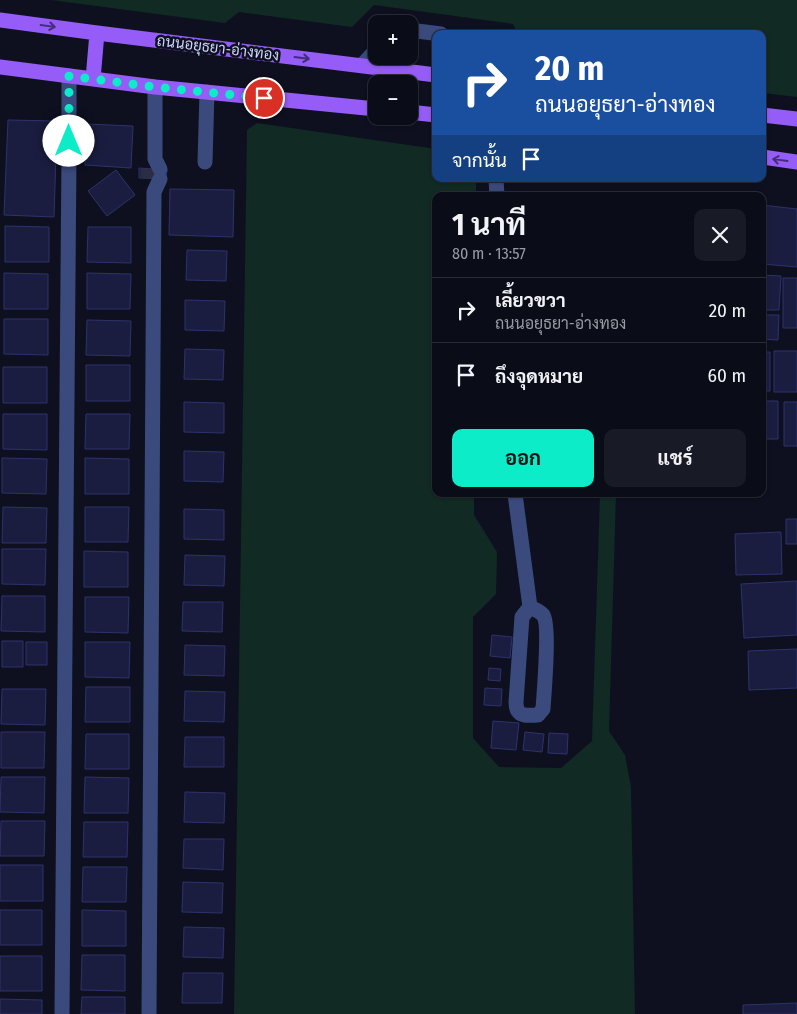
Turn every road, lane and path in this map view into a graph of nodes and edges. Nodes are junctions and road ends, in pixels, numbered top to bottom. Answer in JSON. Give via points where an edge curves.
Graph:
{"nodes":[{"id":1,"x":0,"y":20,"type":"edge"},
{"id":2,"x":418,"y":31,"type":"edge"},
{"id":3,"x":97,"y":33,"type":"junction"},
{"id":4,"x":432,"y":33,"type":"edge"},
{"id":5,"x":368,"y":59,"type":"edge"},
{"id":6,"x":0,"y":66,"type":"edge"},
{"id":7,"x":362,"y":66,"type":"junction"},
{"id":8,"x":432,"y":75,"type":"edge"},
{"id":9,"x":69,"y":76,"type":"junction"},
{"id":10,"x":93,"y":79,"type":"junction"},
{"id":11,"x":155,"y":87,"type":"junction"},
{"id":12,"x":207,"y":92,"type":"junction"},
{"id":13,"x":368,"y":108,"type":"edge"},
{"id":14,"x":418,"y":113,"type":"edge"},
{"id":15,"x":432,"y":115,"type":"edge"},
{"id":16,"x":766,"y":115,"type":"edge"},
{"id":17,"x":797,"y":119,"type":"edge"},
{"id":18,"x":766,"y":158,"type":"edge"},
{"id":19,"x":205,"y":162,"type":"dead end"},
{"id":20,"x":797,"y":162,"type":"edge"},
{"id":21,"x":515,"y":497,"type":"edge"},
{"id":22,"x":530,"y":607,"type":"junction"},
{"id":23,"x":62,"y":1014,"type":"edge"},
{"id":24,"x":149,"y":1014,"type":"edge"}],
"edges":[{"from":1,"to":3,"type":"main road","name":"ถนนอยุธยา-อ่างทอง","one_way":true},
{"from":2,"to":4,"type":"street"},
{"from":3,"to":7,"type":"main road","name":"ถนนอยุธยา-อ่างทอง","one_way":true},
{"from":3,"to":10,"type":"main road"},
{"from":5,"to":7,"type":"street"},
{"from":6,"to":9,"type":"main road"},
{"from":7,"to":8,"type":"main road","name":"ถนนอยุธยา-อ่างทอง"},
{"from":9,"to":10,"type":"main road"},
{"from":9,"to":23,"type":"street"},
{"from":10,"to":11,"type":"main road"},
{"from":11,"to":12,"type":"main road"},
{"from":11,"to":24,"type":"street"},
{"from":12,"to":13,"type":"main road"},
{"from":12,"to":19,"type":"street"},
{"from":14,"to":15,"type":"main road"},
{"from":16,"to":17,"type":"main road"},
{"from":20,"to":18,"type":"main road","one_way":true},
{"from":21,"to":22,"type":"street"},
{"from":22,"to":22,"type":"street","via":[[522,617],[516,702],[518,711],[528,716],[538,715],[543,709],[546,631],[545,618]]}]}
